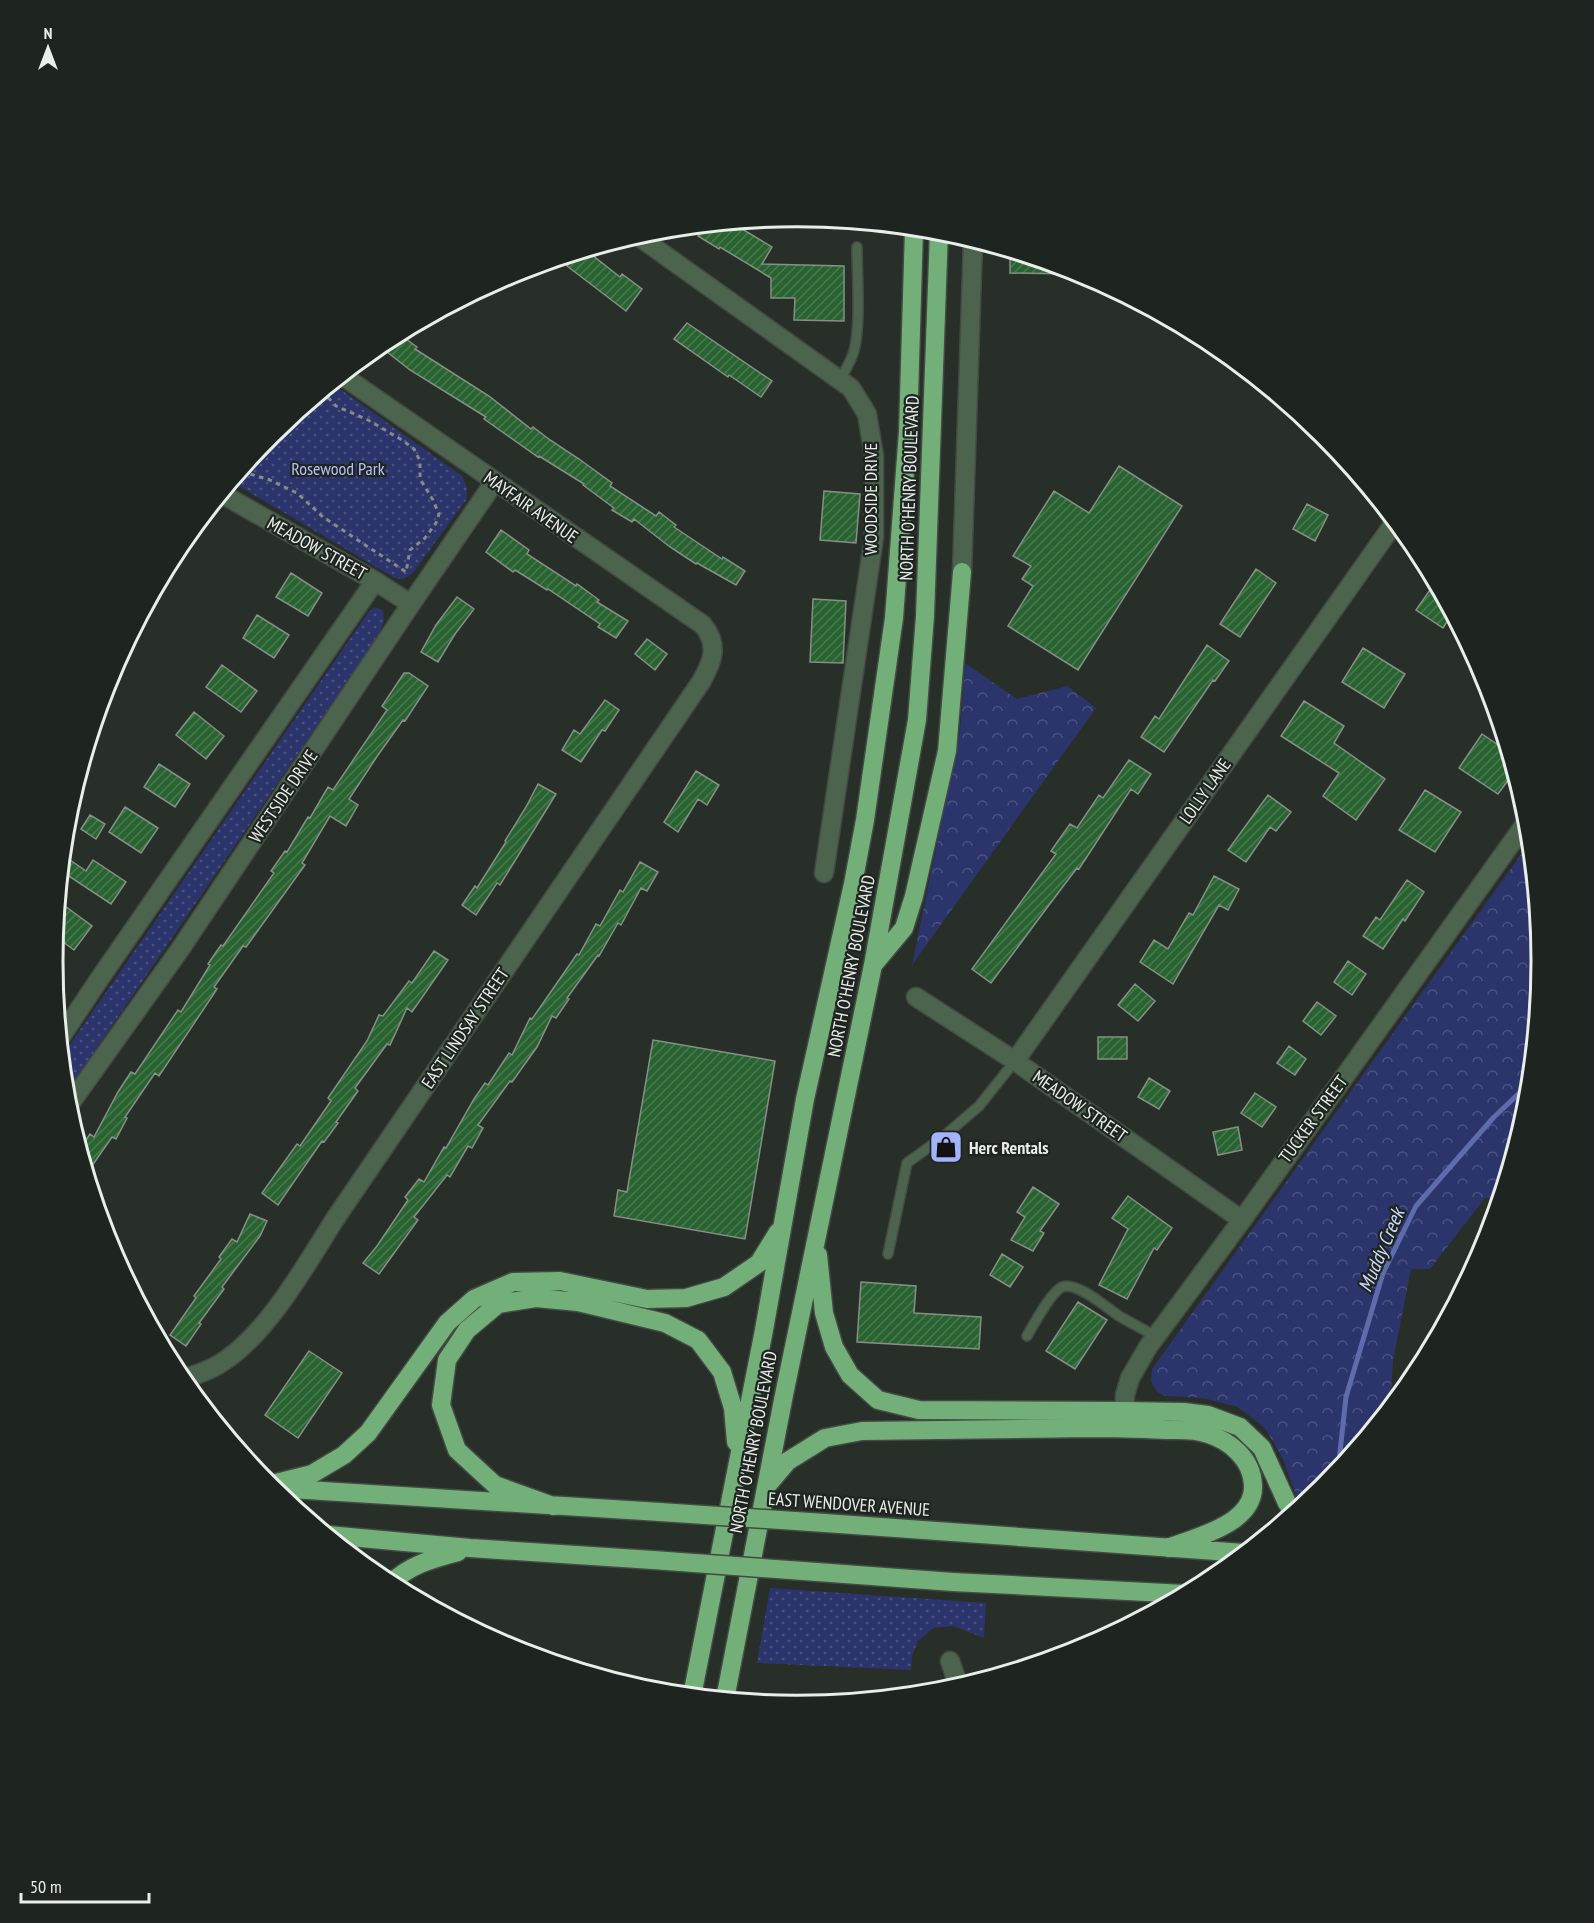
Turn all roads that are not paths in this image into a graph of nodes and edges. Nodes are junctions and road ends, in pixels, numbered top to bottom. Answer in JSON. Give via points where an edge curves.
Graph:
{"nodes":[{"id":1,"x":914,"y":238,"type":"edge"},
{"id":2,"x":939,"y":242,"type":"edge"},
{"id":3,"x":648,"y":243,"type":"edge"},
{"id":4,"x":857,"y":247,"type":"dead end"},
{"id":5,"x":973,"y":250,"type":"edge"},
{"id":6,"x":349,"y":380,"type":"edge"},
{"id":7,"x":840,"y":380,"type":"junction"},
{"id":8,"x":495,"y":481,"type":"junction"},
{"id":9,"x":229,"y":498,"type":"edge"},
{"id":10,"x":1390,"y":530,"type":"edge"},
{"id":11,"x":962,"y":573,"type":"joint"},
{"id":12,"x":375,"y":581,"type":"junction"},
{"id":13,"x":411,"y":604,"type":"junction"},
{"id":14,"x":713,"y":643,"type":"joint"},
{"id":15,"x":1519,"y":832,"type":"edge"},
{"id":16,"x":824,"y":873,"type":"dead end"},
{"id":17,"x":873,"y":965,"type":"junction"},
{"id":18,"x":916,"y":997,"type":"dead end"},
{"id":19,"x":67,"y":1028,"type":"edge"},
{"id":20,"x":1015,"y":1061,"type":"junction"},
{"id":21,"x":76,"y":1096,"type":"edge"},
{"id":22,"x":1242,"y":1220,"type":"junction"},
{"id":23,"x":783,"y":1223,"type":"junction"},
{"id":24,"x":816,"y":1237,"type":"junction"},
{"id":25,"x":888,"y":1254,"type":"dead end"},
{"id":26,"x":1027,"y":1336,"type":"dead end"},
{"id":27,"x":1155,"y":1336,"type":"junction"},
{"id":28,"x":192,"y":1376,"type":"edge"},
{"id":29,"x":1124,"y":1420,"type":"junction"},
{"id":30,"x":737,"y":1462,"type":"junction"},
{"id":31,"x":280,"y":1483,"type":"edge"},
{"id":32,"x":285,"y":1487,"type":"edge"},
{"id":33,"x":765,"y":1488,"type":"junction"},
{"id":34,"x":553,"y":1506,"type":"junction"},
{"id":35,"x":1289,"y":1506,"type":"edge"},
{"id":36,"x":341,"y":1536,"type":"edge"},
{"id":37,"x":470,"y":1548,"type":"junction"},
{"id":38,"x":1168,"y":1548,"type":"junction"},
{"id":39,"x":1233,"y":1552,"type":"edge"},
{"id":40,"x":397,"y":1577,"type":"edge"},
{"id":41,"x":1168,"y":1594,"type":"edge"},
{"id":42,"x":950,"y":1661,"type":"dead end"},
{"id":43,"x":956,"y":1677,"type":"edge"},
{"id":44,"x":694,"y":1688,"type":"edge"},
{"id":45,"x":725,"y":1692,"type":"edge"}],
"edges":[{"from":1,"to":23,"type":"highway","name":"NORTH O'HENRY BOULEVARD","via":[[908,431],[894,618],[857,863],[805,1099]]},
{"from":2,"to":17,"type":"highway","name":"NORTH O'HENRY BOULEVARD","via":[[926,616],[917,720]]},
{"from":3,"to":7,"type":"street","name":"WOODSIDE DRIVE"},
{"from":4,"to":7,"type":"lane","via":[[856,343]]},
{"from":5,"to":11,"type":"street"},
{"from":6,"to":8,"type":"street","name":"MAYFAIR AVENUE"},
{"from":7,"to":16,"type":"street","name":"WOODSIDE DRIVE","via":[[851,388],[867,414],[874,456],[874,537]]},
{"from":8,"to":13,"type":"street","name":"WESTSIDE DRIVE"},
{"from":8,"to":14,"type":"street","name":"MAYFAIR AVENUE","via":[[703,625]]},
{"from":9,"to":12,"type":"street","name":"MEADOW STREET"},
{"from":10,"to":20,"type":"street","name":"LOLLY LANE"},
{"from":11,"to":17,"type":"highway","via":[[947,751],[904,928]]},
{"from":12,"to":13,"type":"street","name":"MEADOW STREET"},
{"from":12,"to":19,"type":"street"},
{"from":13,"to":21,"type":"street","name":"WESTSIDE DRIVE","via":[[181,948]]},
{"from":14,"to":28,"type":"street","name":"EAST LINDSAY STREET","via":[[709,669],[701,682],[280,1302],[234,1354]]},
{"from":15,"to":22,"type":"street","name":"TUCKER STREET"},
{"from":17,"to":24,"type":"highway","name":"NORTH O'HENRY BOULEVARD"},
{"from":18,"to":20,"type":"street","name":"MEADOW STREET"},
{"from":20,"to":22,"type":"street","name":"MEADOW STREET"},
{"from":20,"to":25,"type":"lane","via":[[979,1106],[907,1163]]},
{"from":22,"to":27,"type":"street","name":"TUCKER STREET"},
{"from":23,"to":30,"type":"highway","name":"NORTH O'HENRY BOULEVARD"},
{"from":23,"to":31,"type":"highway","via":[[759,1263],[724,1287],[686,1298],[647,1299],[561,1281],[513,1282],[474,1299],[447,1323],[368,1433],[344,1455],[312,1473]]},
{"from":24,"to":29,"type":"highway","via":[[824,1313],[834,1347],[850,1375],[878,1400],[919,1410]]},
{"from":24,"to":33,"type":"highway","name":"NORTH O'HENRY BOULEVARD"},
{"from":26,"to":27,"type":"lane","via":[[1050,1299],[1065,1286],[1083,1291]]},
{"from":27,"to":29,"type":"street","name":"TUCKER STREET","via":[[1130,1378]]},
{"from":29,"to":33,"type":"highway","via":[[862,1431],[825,1438],[788,1461]]},
{"from":29,"to":35,"type":"highway","via":[[1184,1412],[1208,1415],[1240,1427],[1262,1448]]},
{"from":29,"to":38,"type":"highway","via":[[1207,1433],[1236,1449],[1246,1461],[1253,1481],[1248,1505],[1240,1514],[1227,1524]]},
{"from":30,"to":34,"type":"highway","via":[[733,1408],[722,1372],[698,1340],[665,1323],[578,1302],[536,1298],[498,1304],[467,1330],[447,1360],[441,1405],[457,1450],[495,1485]]},
{"from":30,"to":44,"type":"highway","name":"NORTH O'HENRY BOULEVARD"},
{"from":32,"to":34,"type":"highway","name":"EAST WENDOVER AVENUE"},
{"from":33,"to":45,"type":"highway","name":"NORTH O'HENRY BOULEVARD"},
{"from":34,"to":38,"type":"highway","name":"EAST WENDOVER AVENUE","bridge":true},
{"from":36,"to":37,"type":"highway"},
{"from":37,"to":40,"type":"highway","via":[[425,1561]]},
{"from":37,"to":41,"type":"highway","bridge":true},
{"from":38,"to":39,"type":"highway","name":"EAST WENDOVER AVENUE"},
{"from":42,"to":43,"type":"street"}]}
